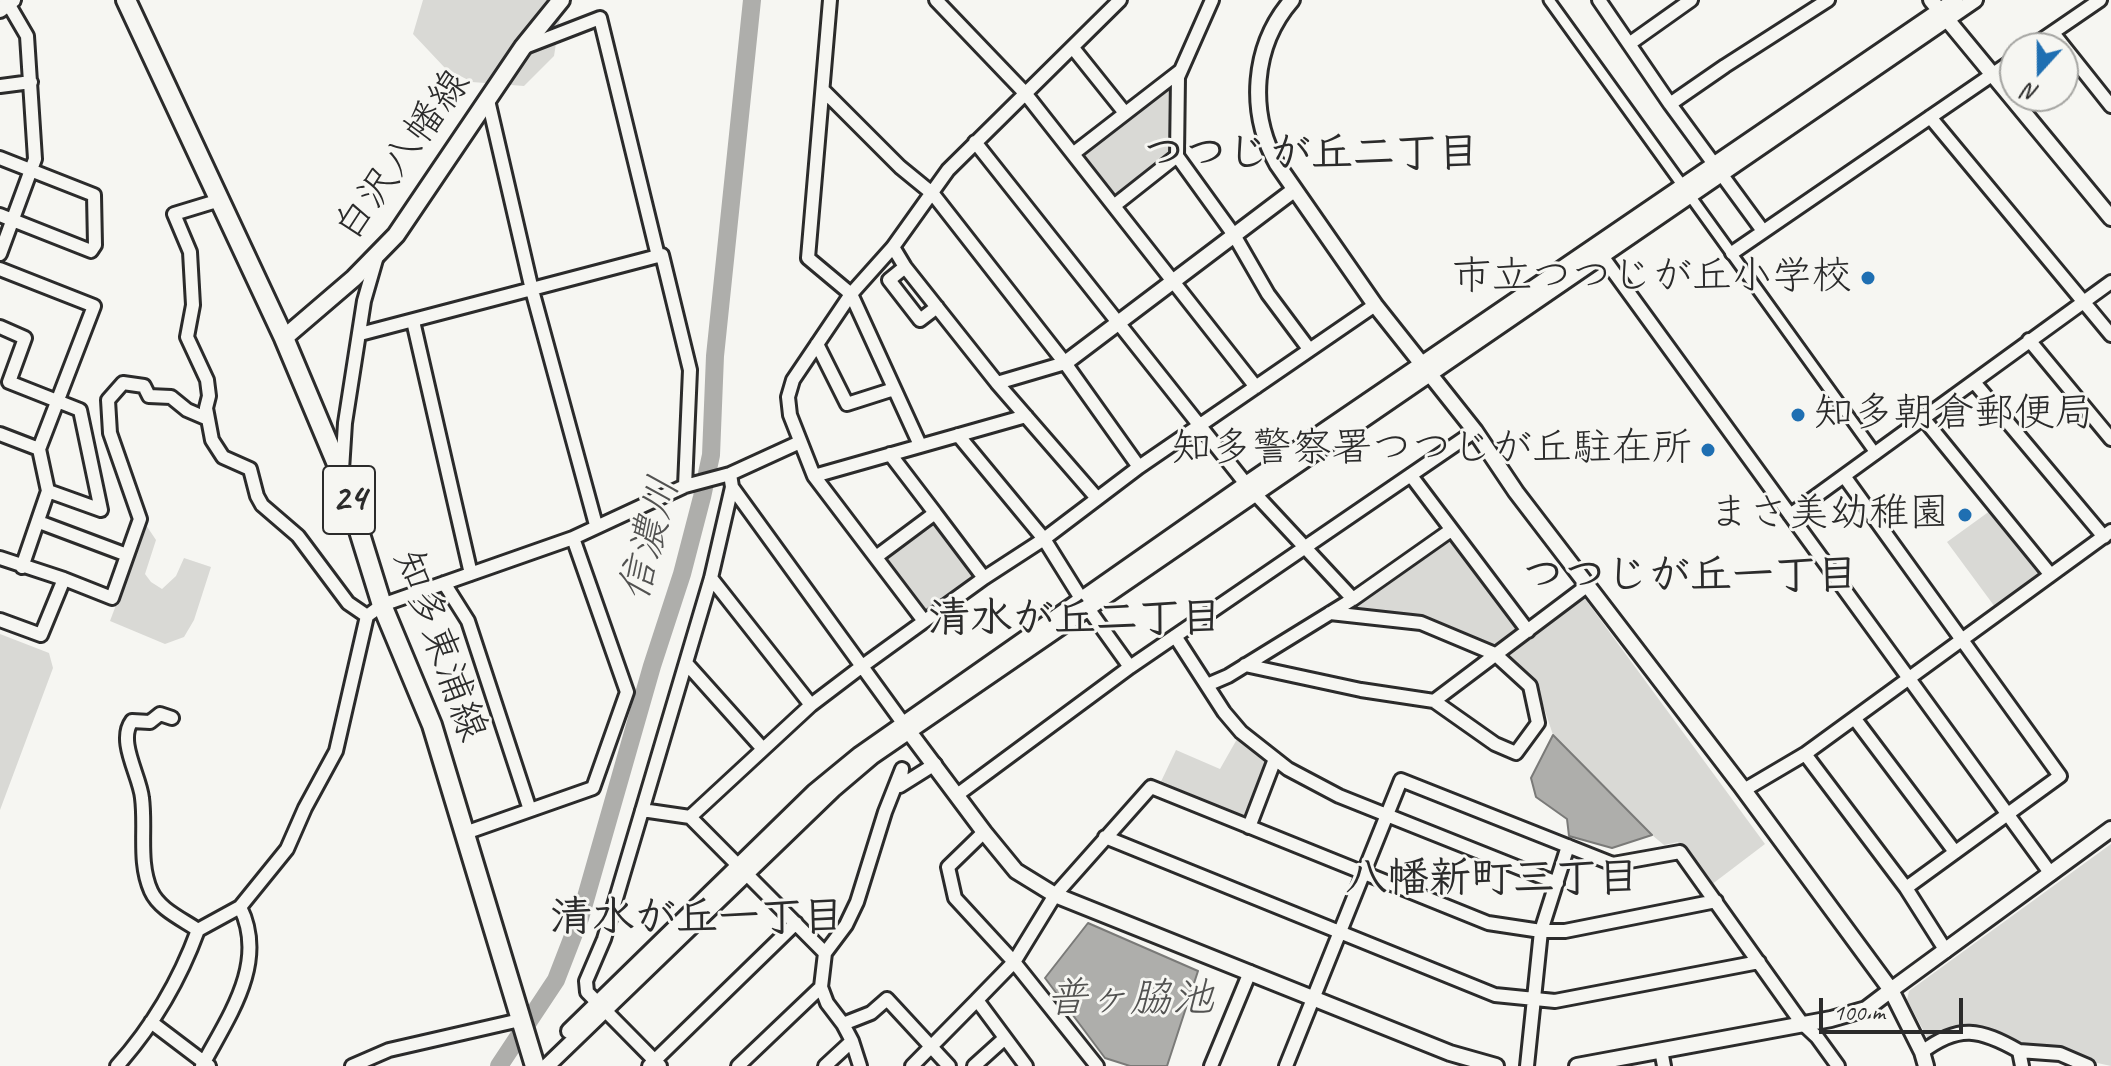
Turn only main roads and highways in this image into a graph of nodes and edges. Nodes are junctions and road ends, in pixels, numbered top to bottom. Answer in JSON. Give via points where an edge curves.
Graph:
{"nodes":[{"id":1,"x":126,"y":0,"type":"edge"},
{"id":2,"x":561,"y":0,"type":"edge"},
{"id":3,"x":284,"y":338,"type":"junction"},
{"id":4,"x":535,"y":1066,"type":"edge"}],
"edges":[{"from":1,"to":3,"type":"main road","name":"知多東浦線","number":"24"},
{"from":2,"to":3,"type":"main road","name":"白沢八幡線","via":[[523,47],[396,235]]},
{"from":3,"to":4,"type":"main road","name":"知多東浦線","number":"24","via":[[342,476],[374,611],[432,725]]}]}
